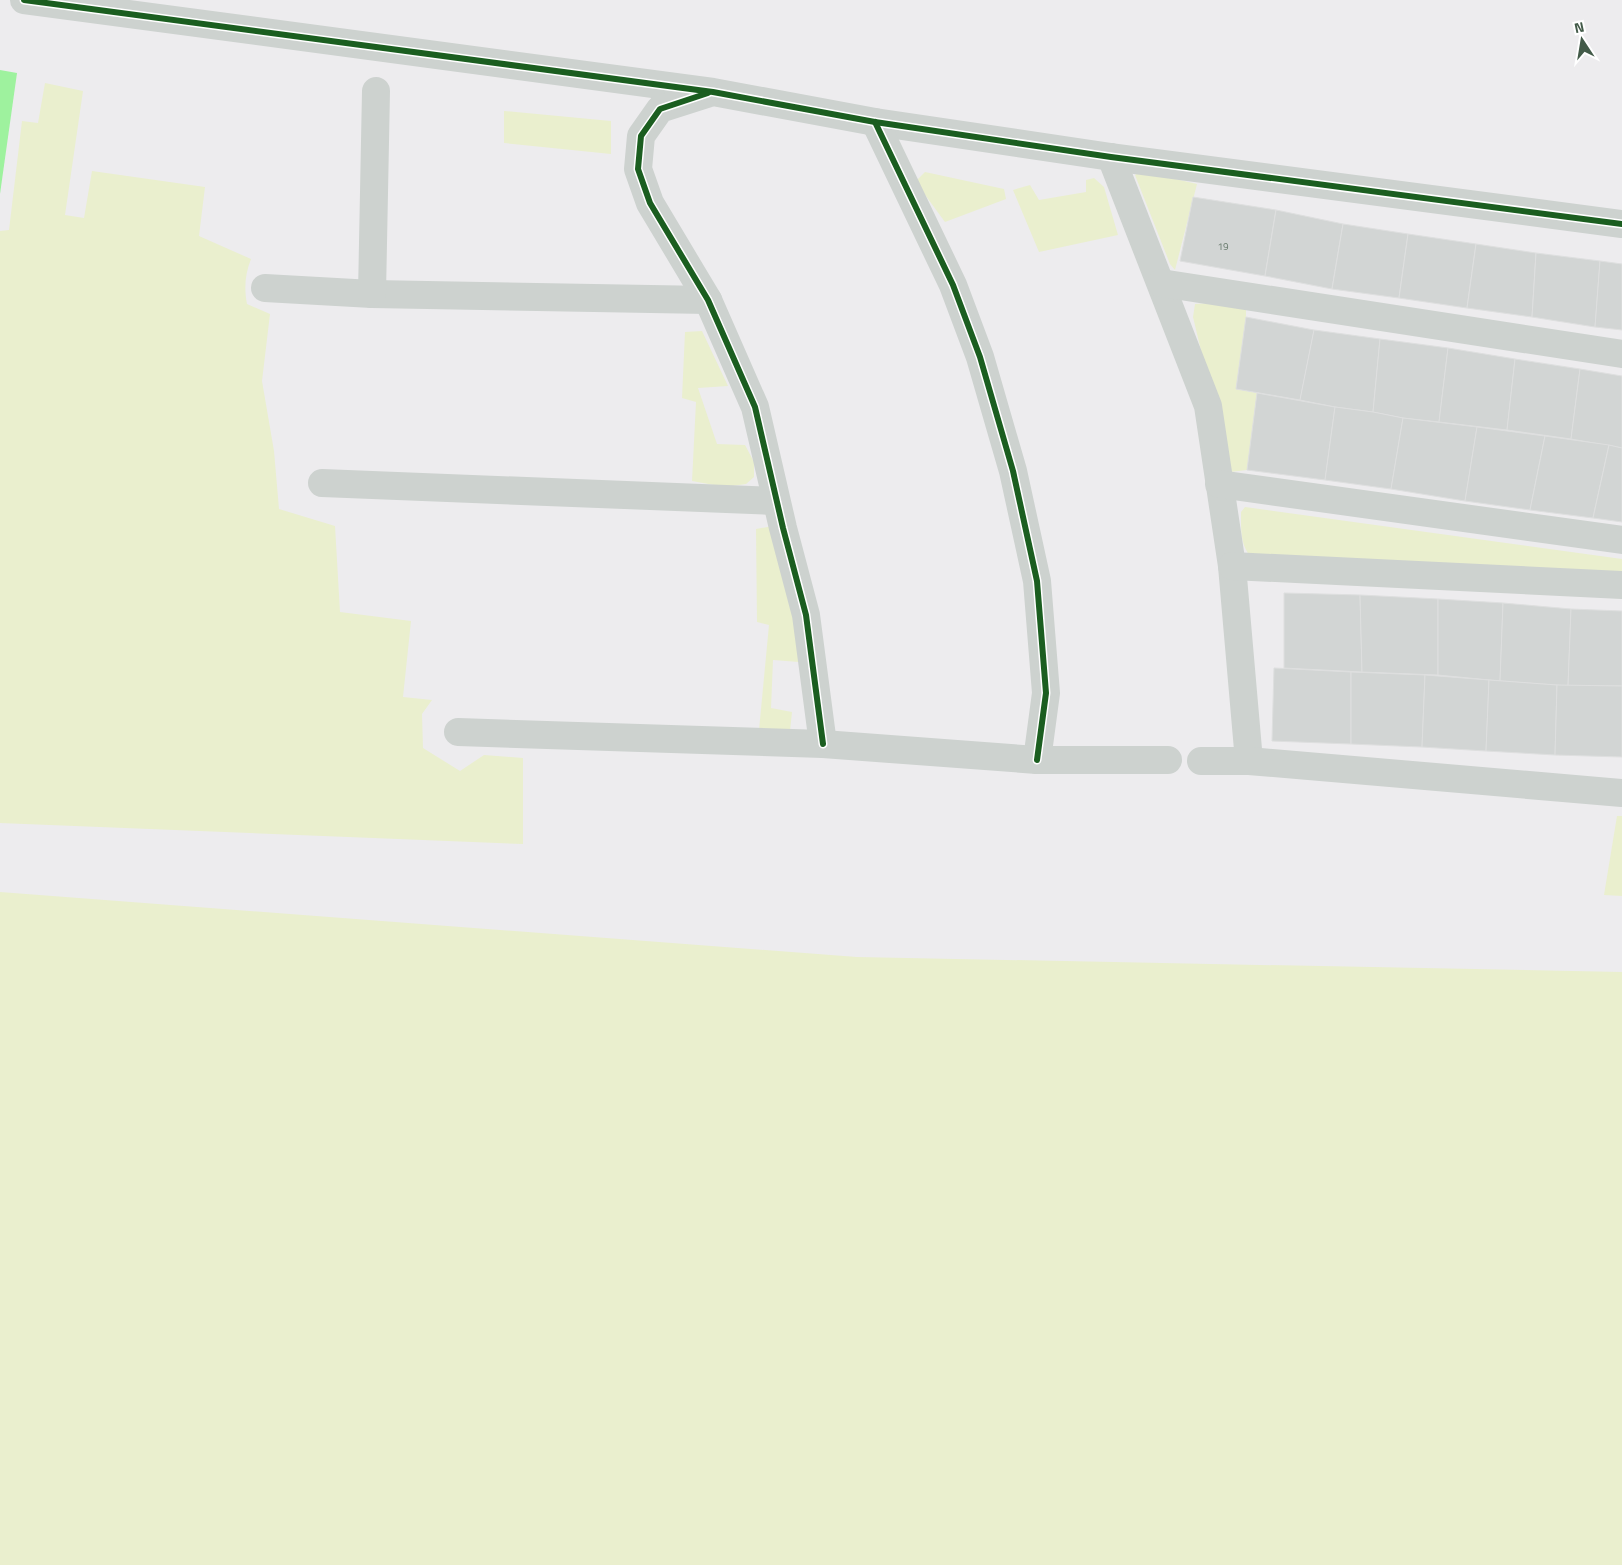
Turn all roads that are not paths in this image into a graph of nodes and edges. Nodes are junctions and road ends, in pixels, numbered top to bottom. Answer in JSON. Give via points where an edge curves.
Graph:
{"nodes":[{"id":1,"x":24,"y":0,"type":"edge"},
{"id":2,"x":376,"y":91,"type":"dead end"},
{"id":3,"x":713,"y":92,"type":"junction"},
{"id":4,"x":875,"y":122,"type":"junction"},
{"id":5,"x":1111,"y":157,"type":"junction"},
{"id":6,"x":1622,"y":224,"type":"edge"},
{"id":7,"x":1161,"y":283,"type":"junction"},
{"id":8,"x":265,"y":288,"type":"dead end"},
{"id":9,"x":372,"y":294,"type":"junction"},
{"id":10,"x":708,"y":300,"type":"junction"},
{"id":11,"x":1622,"y":354,"type":"edge"},
{"id":12,"x":322,"y":483,"type":"dead end"},
{"id":13,"x":1219,"y":484,"type":"junction"},
{"id":14,"x":776,"y":501,"type":"junction"},
{"id":15,"x":1622,"y":540,"type":"edge"},
{"id":16,"x":1232,"y":566,"type":"junction"},
{"id":17,"x":1622,"y":585,"type":"edge"},
{"id":18,"x":458,"y":732,"type":"dead end"},
{"id":19,"x":824,"y":744,"type":"junction"},
{"id":20,"x":1037,"y":760,"type":"junction"},
{"id":21,"x":1168,"y":760,"type":"dead end"},
{"id":22,"x":1201,"y":761,"type":"dead end"},
{"id":23,"x":1249,"y":761,"type":"junction"},
{"id":24,"x":1622,"y":793,"type":"edge"}],
"edges":[{"from":1,"to":3,"type":"street"},
{"from":2,"to":9,"type":"street"},
{"from":3,"to":4,"type":"street"},
{"from":3,"to":10,"type":"street","via":[[660,109],[641,136],[638,169],[650,203]]},
{"from":4,"to":5,"type":"street"},
{"from":4,"to":20,"type":"street","via":[[953,284],[980,357],[1013,471],[1037,590],[1046,694]]},
{"from":5,"to":6,"type":"street"},
{"from":5,"to":7,"type":"street"},
{"from":7,"to":11,"type":"street"},
{"from":7,"to":13,"type":"street","via":[[1208,406]]},
{"from":8,"to":9,"type":"street"},
{"from":9,"to":10,"type":"street"},
{"from":10,"to":14,"type":"street","via":[[755,407]]},
{"from":12,"to":14,"type":"street"},
{"from":13,"to":15,"type":"street"},
{"from":13,"to":16,"type":"street"},
{"from":14,"to":19,"type":"street","via":[[806,615]]},
{"from":16,"to":17,"type":"street"},
{"from":16,"to":23,"type":"street"},
{"from":18,"to":19,"type":"street"},
{"from":19,"to":20,"type":"street"},
{"from":20,"to":21,"type":"street"},
{"from":22,"to":23,"type":"street"},
{"from":23,"to":24,"type":"street"}]}
